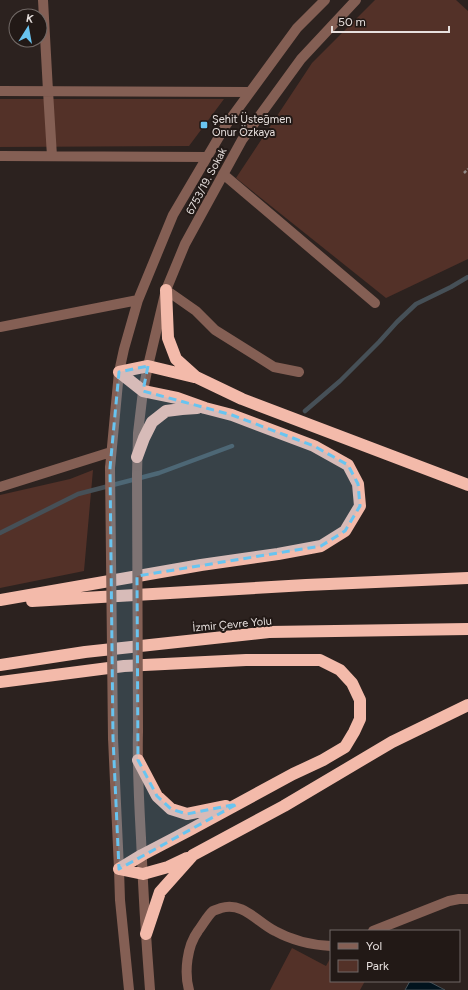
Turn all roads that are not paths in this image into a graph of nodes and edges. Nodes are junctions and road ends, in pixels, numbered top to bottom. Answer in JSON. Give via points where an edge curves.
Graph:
{"nodes":[{"id":1,"x":43,"y":0,"type":"edge"},
{"id":2,"x":325,"y":0,"type":"edge"},
{"id":3,"x":356,"y":0,"type":"edge"},
{"id":4,"x":0,"y":91,"type":"edge"},
{"id":5,"x":48,"y":91,"type":"junction"},
{"id":6,"x":250,"y":92,"type":"junction"},
{"id":7,"x":0,"y":156,"type":"edge"},
{"id":8,"x":52,"y":156,"type":"junction"},
{"id":9,"x":207,"y":157,"type":"junction"},
{"id":10,"x":223,"y":174,"type":"junction"},
{"id":11,"x":166,"y":290,"type":"junction"},
{"id":12,"x":138,"y":300,"type":"junction"},
{"id":13,"x":375,"y":303,"type":"dead end"},
{"id":14,"x":0,"y":327,"type":"edge"},
{"id":15,"x":148,"y":366,"type":"junction"},
{"id":16,"x":119,"y":372,"type":"junction"},
{"id":17,"x":299,"y":372,"type":"dead end"},
{"id":18,"x":196,"y":377,"type":"junction"},
{"id":19,"x":144,"y":391,"type":"junction"},
{"id":20,"x":205,"y":408,"type":"junction"},
{"id":21,"x":111,"y":452,"type":"junction"},
{"id":22,"x":137,"y":457,"type":"junction"},
{"id":23,"x":468,"y":484,"type":"edge"},
{"id":24,"x":0,"y":487,"type":"edge"},
{"id":25,"x":468,"y":578,"type":"edge"},
{"id":26,"x":0,"y":602,"type":"edge"},
{"id":27,"x":468,"y":629,"type":"edge"},
{"id":28,"x":0,"y":665,"type":"edge"},
{"id":29,"x":0,"y":682,"type":"edge"},
{"id":30,"x":468,"y":705,"type":"edge"},
{"id":31,"x":138,"y":760,"type":"junction"},
{"id":32,"x":237,"y":804,"type":"junction"},
{"id":33,"x":142,"y":854,"type":"junction"},
{"id":34,"x":193,"y":855,"type":"junction"},
{"id":35,"x":119,"y":869,"type":"junction"},
{"id":36,"x":143,"y":874,"type":"junction"},
{"id":37,"x":468,"y":899,"type":"edge"},
{"id":38,"x":376,"y":930,"type":"edge"},
{"id":39,"x":146,"y":934,"type":"junction"},
{"id":40,"x":330,"y":946,"type":"edge"},
{"id":41,"x":129,"y":990,"type":"edge"},
{"id":42,"x":150,"y":990,"type":"edge"},
{"id":43,"x":189,"y":990,"type":"edge"}],
"edges":[{"from":1,"to":5,"type":"street"},
{"from":2,"to":6,"type":"street","via":[[297,28]]},
{"from":3,"to":10,"type":"street","name":"6753/19. Sokak","via":[[301,59],[242,140]]},
{"from":4,"to":5,"type":"street"},
{"from":5,"to":6,"type":"street"},
{"from":5,"to":8,"type":"street"},
{"from":6,"to":9,"type":"street"},
{"from":7,"to":8,"type":"street"},
{"from":8,"to":9,"type":"street"},
{"from":9,"to":12,"type":"street","via":[[173,215]]},
{"from":10,"to":11,"type":"street","name":"6753/19. Sokak","via":[[185,244]]},
{"from":10,"to":13,"type":"street"},
{"from":11,"to":15,"type":"street","name":"6753/19. Sokak"},
{"from":11,"to":17,"type":"street","via":[[196,311],[214,330],[274,367]]},
{"from":11,"to":18,"type":"highway","via":[[168,338],[176,359]]},
{"from":12,"to":14,"type":"street"},
{"from":12,"to":16,"type":"street"},
{"from":15,"to":16,"type":"highway"},
{"from":15,"to":18,"type":"highway"},
{"from":15,"to":19,"type":"street","name":"6753/19. Sokak"},
{"from":16,"to":19,"type":"highway"},
{"from":16,"to":21,"type":"street"},
{"from":18,"to":23,"type":"highway","via":[[242,399]]},
{"from":19,"to":20,"type":"highway","via":[[177,398]]},
{"from":19,"to":22,"type":"street","name":"6753/19. Sokak"},
{"from":20,"to":22,"type":"highway","via":[[166,411],[152,422]]},
{"from":20,"to":26,"type":"highway","via":[[232,415],[314,446],[348,465],[358,484],[360,506],[345,531],[321,546],[200,565]]},
{"from":21,"to":24,"type":"street"},
{"from":21,"to":35,"type":"street","bridge":true,"via":[[113,738]]},
{"from":22,"to":31,"type":"street","name":"6753/19. Sokak","bridge":true},
{"from":25,"to":26,"type":"highway"},
{"from":27,"to":28,"type":"highway","name":"İzmir Çevre Yolu","via":[[269,632],[85,652]]},
{"from":29,"to":32,"type":"highway","via":[[124,666],[246,660],[320,660],[340,670],[352,683],[360,700],[360,719],[344,747]]},
{"from":30,"to":34,"type":"highway","via":[[392,742],[284,806]]},
{"from":31,"to":32,"type":"highway","via":[[157,796],[171,809],[187,814]]},
{"from":31,"to":33,"type":"street","name":"6753/19. Sokak"},
{"from":32,"to":33,"type":"highway"},
{"from":33,"to":35,"type":"highway"},
{"from":33,"to":36,"type":"street","name":"6753/19. Sokak"},
{"from":34,"to":36,"type":"highway","via":[[168,868]]},
{"from":34,"to":39,"type":"highway","via":[[160,892]]},
{"from":35,"to":36,"type":"highway"},
{"from":35,"to":41,"type":"street"},
{"from":36,"to":39,"type":"street","name":"6753/19. Sokak"},
{"from":37,"to":38,"type":"street","via":[[450,901]]},
{"from":39,"to":42,"type":"street","name":"6753/19. Sokak"},
{"from":40,"to":43,"type":"street","via":[[286,937],[262,924],[245,910],[224,907],[213,911],[195,936],[187,961]]}]}
